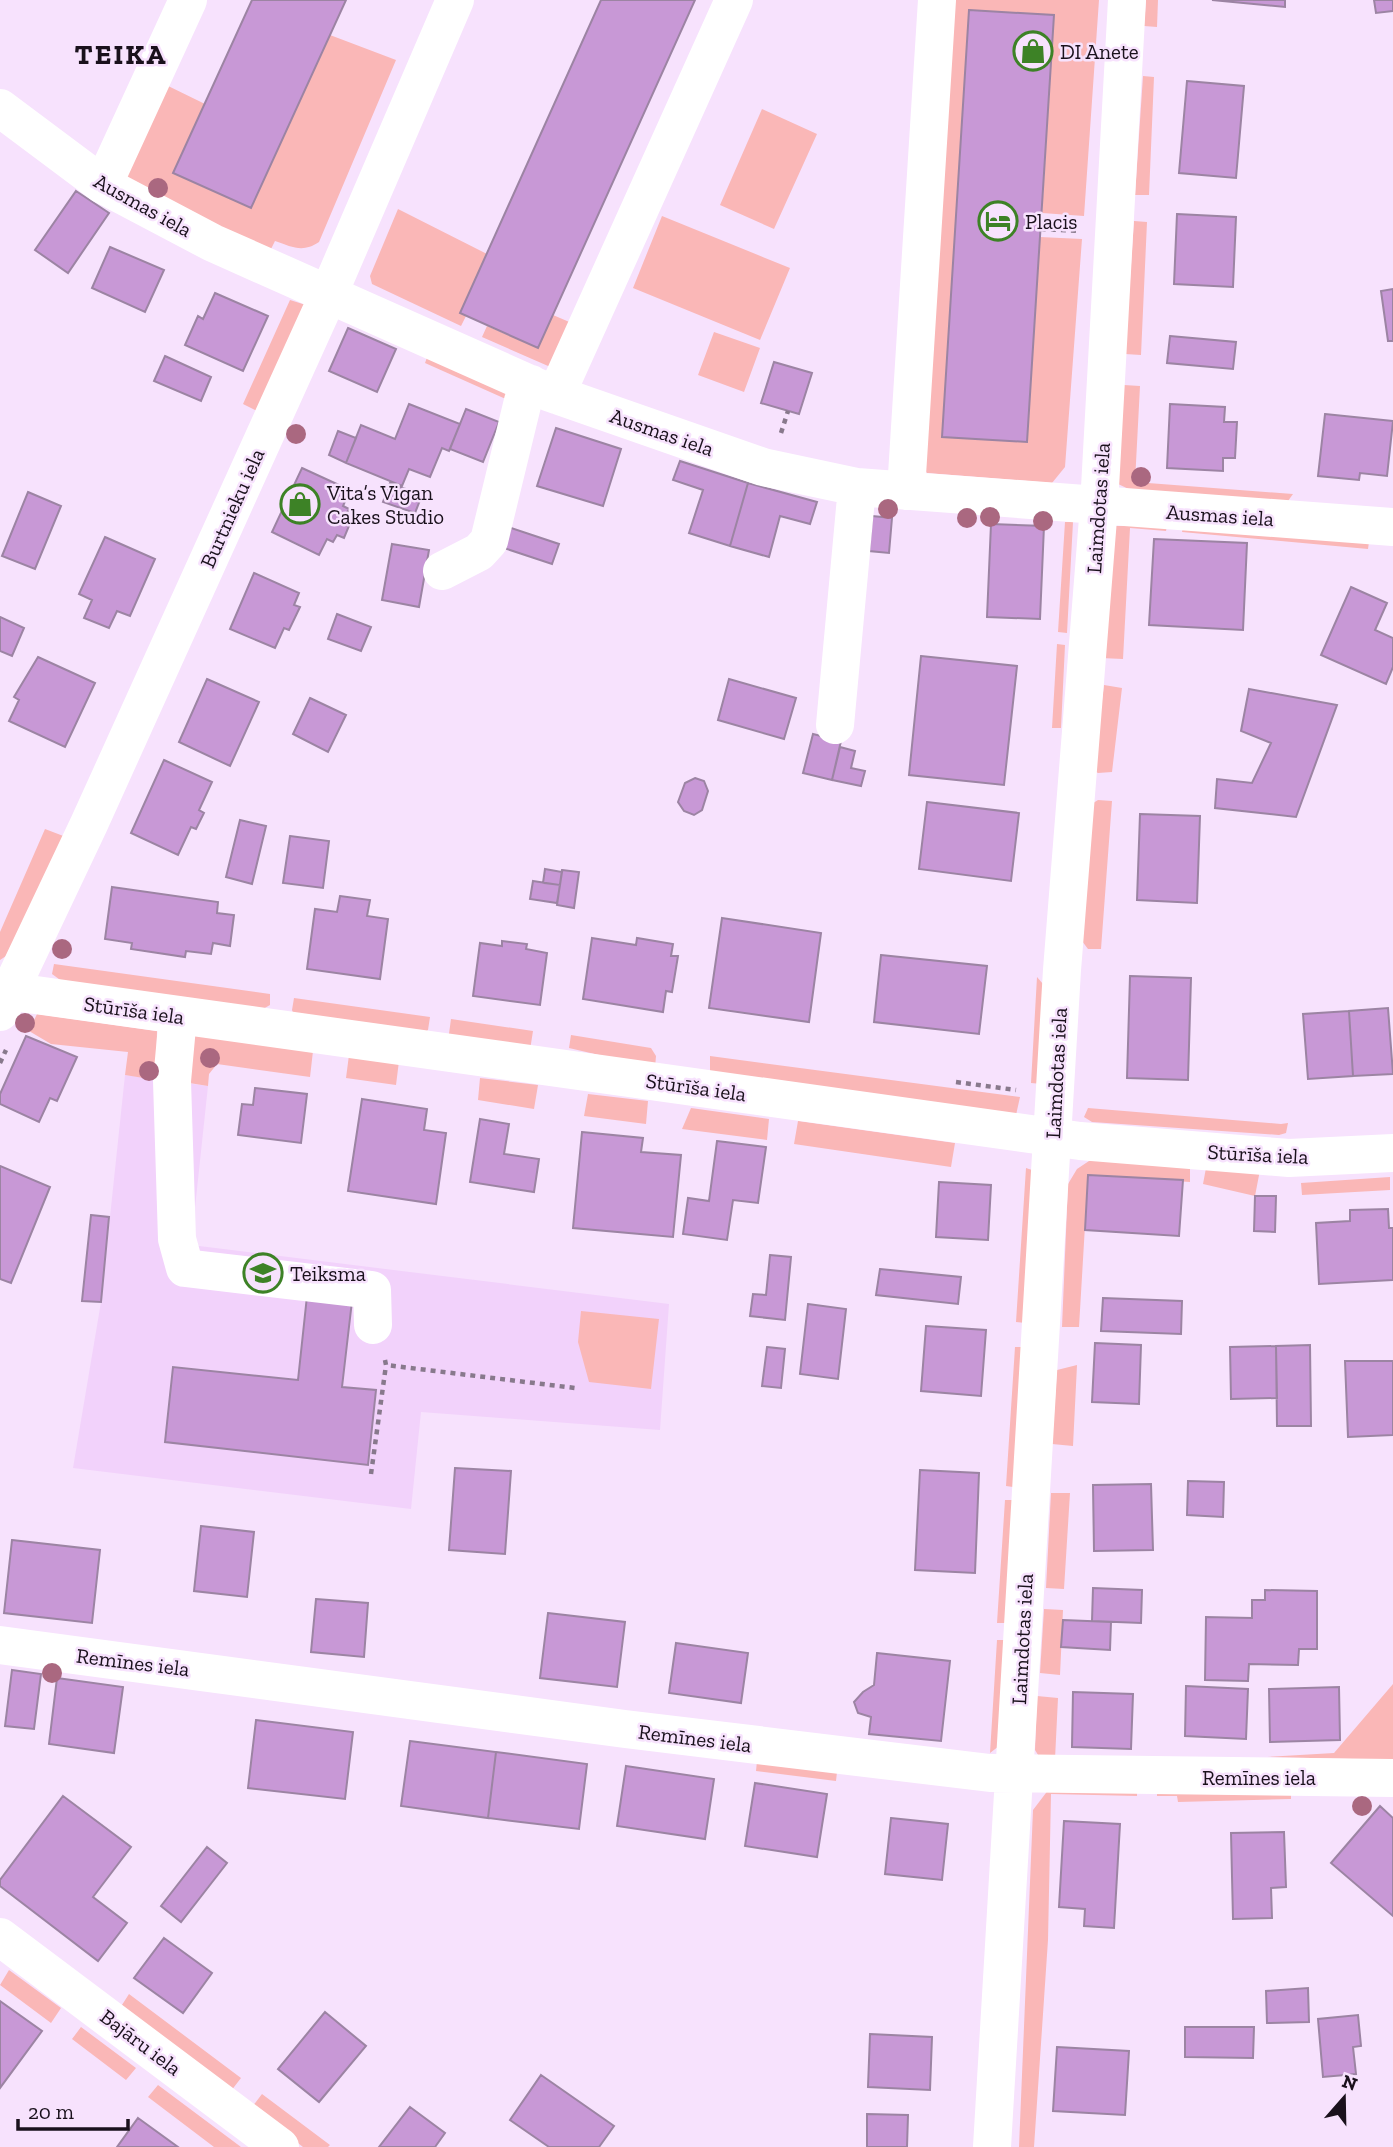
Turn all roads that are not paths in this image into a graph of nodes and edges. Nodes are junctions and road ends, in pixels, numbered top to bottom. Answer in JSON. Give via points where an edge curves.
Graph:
{"nodes":[{"id":1,"x":188,"y":0,"type":"edge"},
{"id":2,"x":454,"y":0,"type":"edge"},
{"id":3,"x":734,"y":0,"type":"edge"},
{"id":4,"x":937,"y":0,"type":"edge"},
{"id":5,"x":1127,"y":0,"type":"edge"},
{"id":6,"x":0,"y":108,"type":"edge"},
{"id":7,"x":103,"y":185,"type":"junction"},
{"id":8,"x":327,"y":295,"type":"junction"},
{"id":9,"x":543,"y":390,"type":"junction"},
{"id":10,"x":857,"y":487,"type":"junction"},
{"id":11,"x":906,"y":491,"type":"junction"},
{"id":12,"x":1099,"y":506,"type":"junction"},
{"id":13,"x":1393,"y":527,"type":"edge"},
{"id":14,"x":442,"y":571,"type":"dead end"},
{"id":15,"x":835,"y":725,"type":"dead end"},
{"id":16,"x":3,"y":998,"type":"edge"},
{"id":17,"x":178,"y":1016,"type":"junction"},
{"id":18,"x":1053,"y":1136,"type":"junction"},
{"id":19,"x":1393,"y":1153,"type":"edge"},
{"id":20,"x":373,"y":1325,"type":"road end"},
{"id":21,"x":0,"y":1645,"type":"edge"},
{"id":22,"x":1016,"y":1775,"type":"junction"},
{"id":23,"x":1393,"y":1778,"type":"edge"},
{"id":24,"x":0,"y":1937,"type":"edge"},
{"id":25,"x":280,"y":2147,"type":"edge"},
{"id":26,"x":992,"y":2147,"type":"edge"}],
"edges":[{"from":1,"to":7,"type":"street"},
{"from":2,"to":8,"type":"street","name":"Burtnieku iela"},
{"from":3,"to":9,"type":"street"},
{"from":4,"to":11,"type":"street"},
{"from":5,"to":12,"type":"street","name":"Laimdotas iela"},
{"from":6,"to":7,"type":"street","name":"Ausmas iela"},
{"from":7,"to":8,"type":"street","name":"Ausmas iela","via":[[213,243]]},
{"from":8,"to":9,"type":"street","name":"Ausmas iela"},
{"from":8,"to":16,"type":"street","name":"Burtnieku iela","via":[[89,824]]},
{"from":9,"to":10,"type":"street","name":"Ausmas iela","via":[[763,467]]},
{"from":9,"to":14,"type":"street","via":[[523,401],[489,541],[479,552]]},
{"from":10,"to":11,"type":"street","name":"Ausmas iela"},
{"from":10,"to":15,"type":"street"},
{"from":11,"to":12,"type":"street","name":"Ausmas iela"},
{"from":12,"to":13,"type":"street","name":"Ausmas iela"},
{"from":12,"to":18,"type":"street","name":"Laimdotas iela"},
{"from":16,"to":17,"type":"street","name":"Stūrīša iela"},
{"from":17,"to":18,"type":"street","name":"Stūrīša iela"},
{"from":17,"to":20,"type":"street","via":[[172,1081],[177,1239],[185,1268],[372,1290]]},
{"from":18,"to":19,"type":"street","name":"Stūrīša iela","via":[[1267,1157]]},
{"from":18,"to":22,"type":"street","name":"Laimdotas iela"},
{"from":21,"to":22,"type":"street","name":"Remīnes iela","via":[[836,1756]]},
{"from":22,"to":23,"type":"street","name":"Remīnes iela"},
{"from":22,"to":26,"type":"street","name":"Laimdotas iela"},
{"from":24,"to":25,"type":"street","name":"Bajāru iela"}]}
